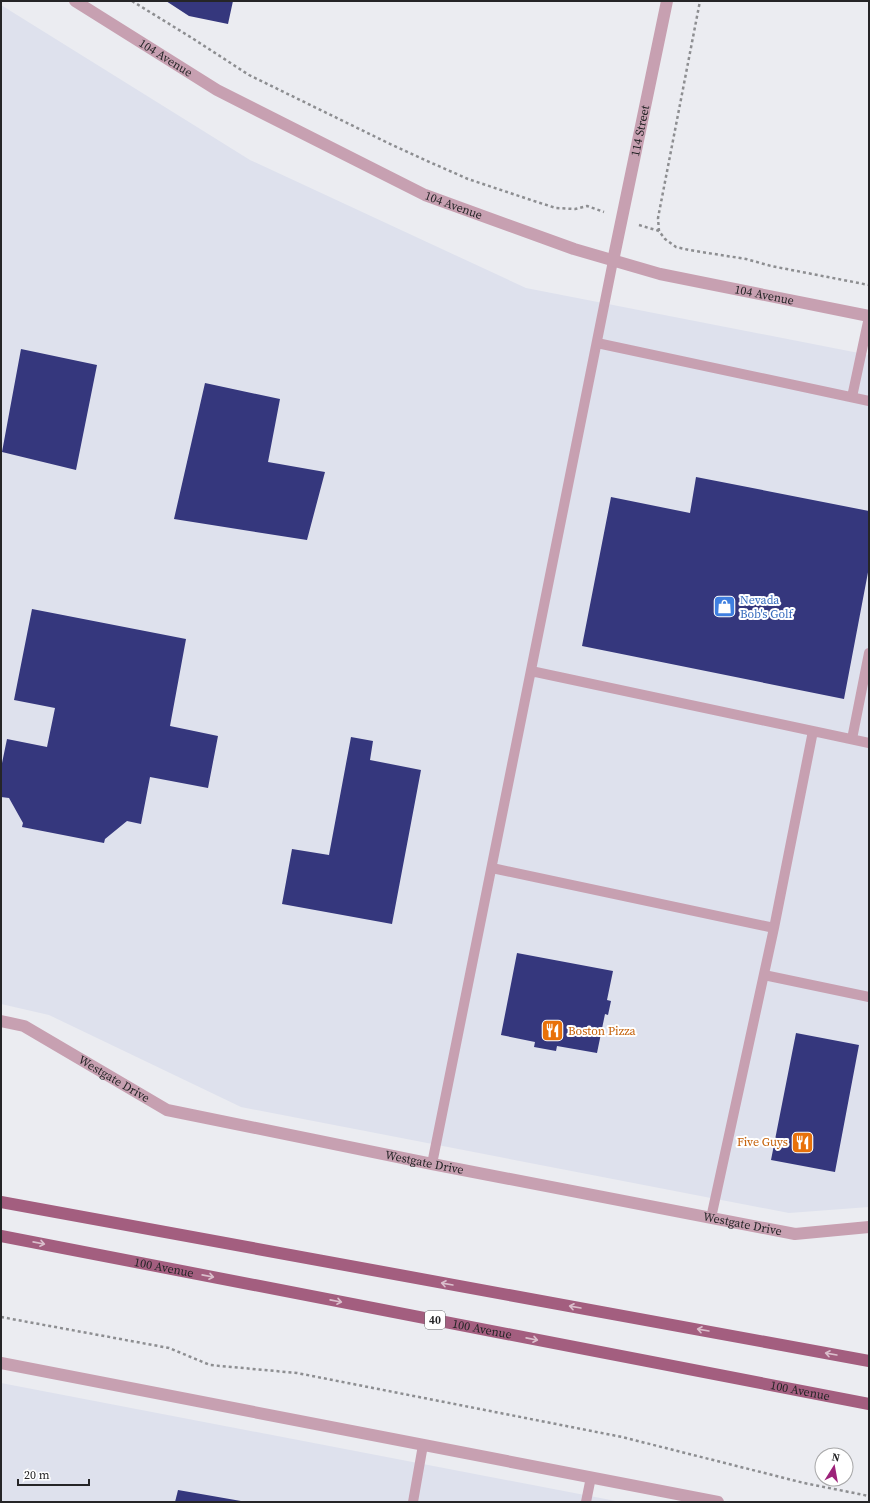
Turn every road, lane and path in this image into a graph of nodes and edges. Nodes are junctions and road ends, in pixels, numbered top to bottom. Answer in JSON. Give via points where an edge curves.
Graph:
{"nodes":[{"id":1,"x":75,"y":1,"type":"edge"},
{"id":2,"x":132,"y":1,"type":"edge"},
{"id":3,"x":667,"y":1,"type":"edge"},
{"id":4,"x":700,"y":1,"type":"edge"},
{"id":5,"x":622,"y":218,"type":"junction"},
{"id":6,"x":659,"y":231,"type":"junction"},
{"id":7,"x":613,"y":261,"type":"junction"},
{"id":8,"x":869,"y":285,"type":"edge"},
{"id":9,"x":869,"y":316,"type":"edge"},
{"id":10,"x":597,"y":344,"type":"junction"},
{"id":11,"x":852,"y":397,"type":"junction"},
{"id":12,"x":869,"y":401,"type":"edge"},
{"id":13,"x":869,"y":653,"type":"edge"},
{"id":14,"x":531,"y":671,"type":"junction"},
{"id":15,"x":813,"y":731,"type":"junction"},
{"id":16,"x":852,"y":739,"type":"junction"},
{"id":17,"x":869,"y":743,"type":"edge"},
{"id":18,"x":492,"y":868,"type":"junction"},
{"id":19,"x":774,"y":928,"type":"junction"},
{"id":20,"x":764,"y":975,"type":"junction"},
{"id":21,"x":869,"y":997,"type":"edge"},
{"id":22,"x":1,"y":1021,"type":"edge"},
{"id":23,"x":432,"y":1164,"type":"junction"},
{"id":24,"x":1,"y":1202,"type":"edge"},
{"id":25,"x":711,"y":1218,"type":"junction"},
{"id":26,"x":869,"y":1227,"type":"edge"},
{"id":27,"x":1,"y":1236,"type":"edge"},
{"id":28,"x":1,"y":1317,"type":"edge"},
{"id":29,"x":869,"y":1361,"type":"edge"},
{"id":30,"x":1,"y":1363,"type":"edge"},
{"id":31,"x":869,"y":1404,"type":"edge"},
{"id":32,"x":423,"y":1445,"type":"junction"},
{"id":33,"x":591,"y":1477,"type":"junction"},
{"id":34,"x":869,"y":1496,"type":"edge"},
{"id":35,"x":413,"y":1502,"type":"edge"},
{"id":36,"x":586,"y":1502,"type":"edge"},
{"id":37,"x":718,"y":1502,"type":"edge"}],
"edges":[{"from":1,"to":7,"type":"street","name":"104 Avenue","via":[[217,90],[424,195]]},
{"from":2,"to":5,"type":"path","via":[[249,75],[424,160],[468,179],[536,202],[562,208],[575,209],[587,206]]},
{"from":3,"to":5,"type":"street","name":"114 Street"},
{"from":4,"to":6,"type":"path","via":[[658,218]]},
{"from":5,"to":6,"type":"path"},
{"from":5,"to":7,"type":"street","name":"114 Street"},
{"from":6,"to":8,"type":"path","via":[[676,247]]},
{"from":7,"to":9,"type":"street","name":"104 Avenue","via":[[660,274]]},
{"from":7,"to":10,"type":"lane"},
{"from":9,"to":11,"type":"lane"},
{"from":10,"to":11,"type":"lane"},
{"from":10,"to":14,"type":"lane"},
{"from":11,"to":12,"type":"lane"},
{"from":13,"to":16,"type":"lane"},
{"from":14,"to":15,"type":"lane"},
{"from":14,"to":18,"type":"lane"},
{"from":15,"to":16,"type":"lane"},
{"from":15,"to":19,"type":"lane"},
{"from":16,"to":17,"type":"lane"},
{"from":18,"to":19,"type":"lane"},
{"from":18,"to":23,"type":"lane"},
{"from":19,"to":20,"type":"lane"},
{"from":20,"to":21,"type":"lane"},
{"from":20,"to":25,"type":"lane"},
{"from":22,"to":23,"type":"street","name":"Westgate Drive","via":[[24,1026],[166,1110]]},
{"from":23,"to":25,"type":"street","name":"Westgate Drive"},
{"from":29,"to":24,"type":"main road","one_way":true},
{"from":25,"to":26,"type":"street","name":"Westgate Drive","via":[[795,1234]]},
{"from":27,"to":31,"type":"main road","name":"100 Avenue","number":"40","one_way":true},
{"from":28,"to":34,"type":"path","via":[[169,1348],[210,1365],[297,1373],[622,1437],[804,1483]]},
{"from":30,"to":32,"type":"street"},
{"from":32,"to":33,"type":"street"},
{"from":32,"to":35,"type":"lane"},
{"from":33,"to":36,"type":"lane"},
{"from":33,"to":37,"type":"street"}]}
